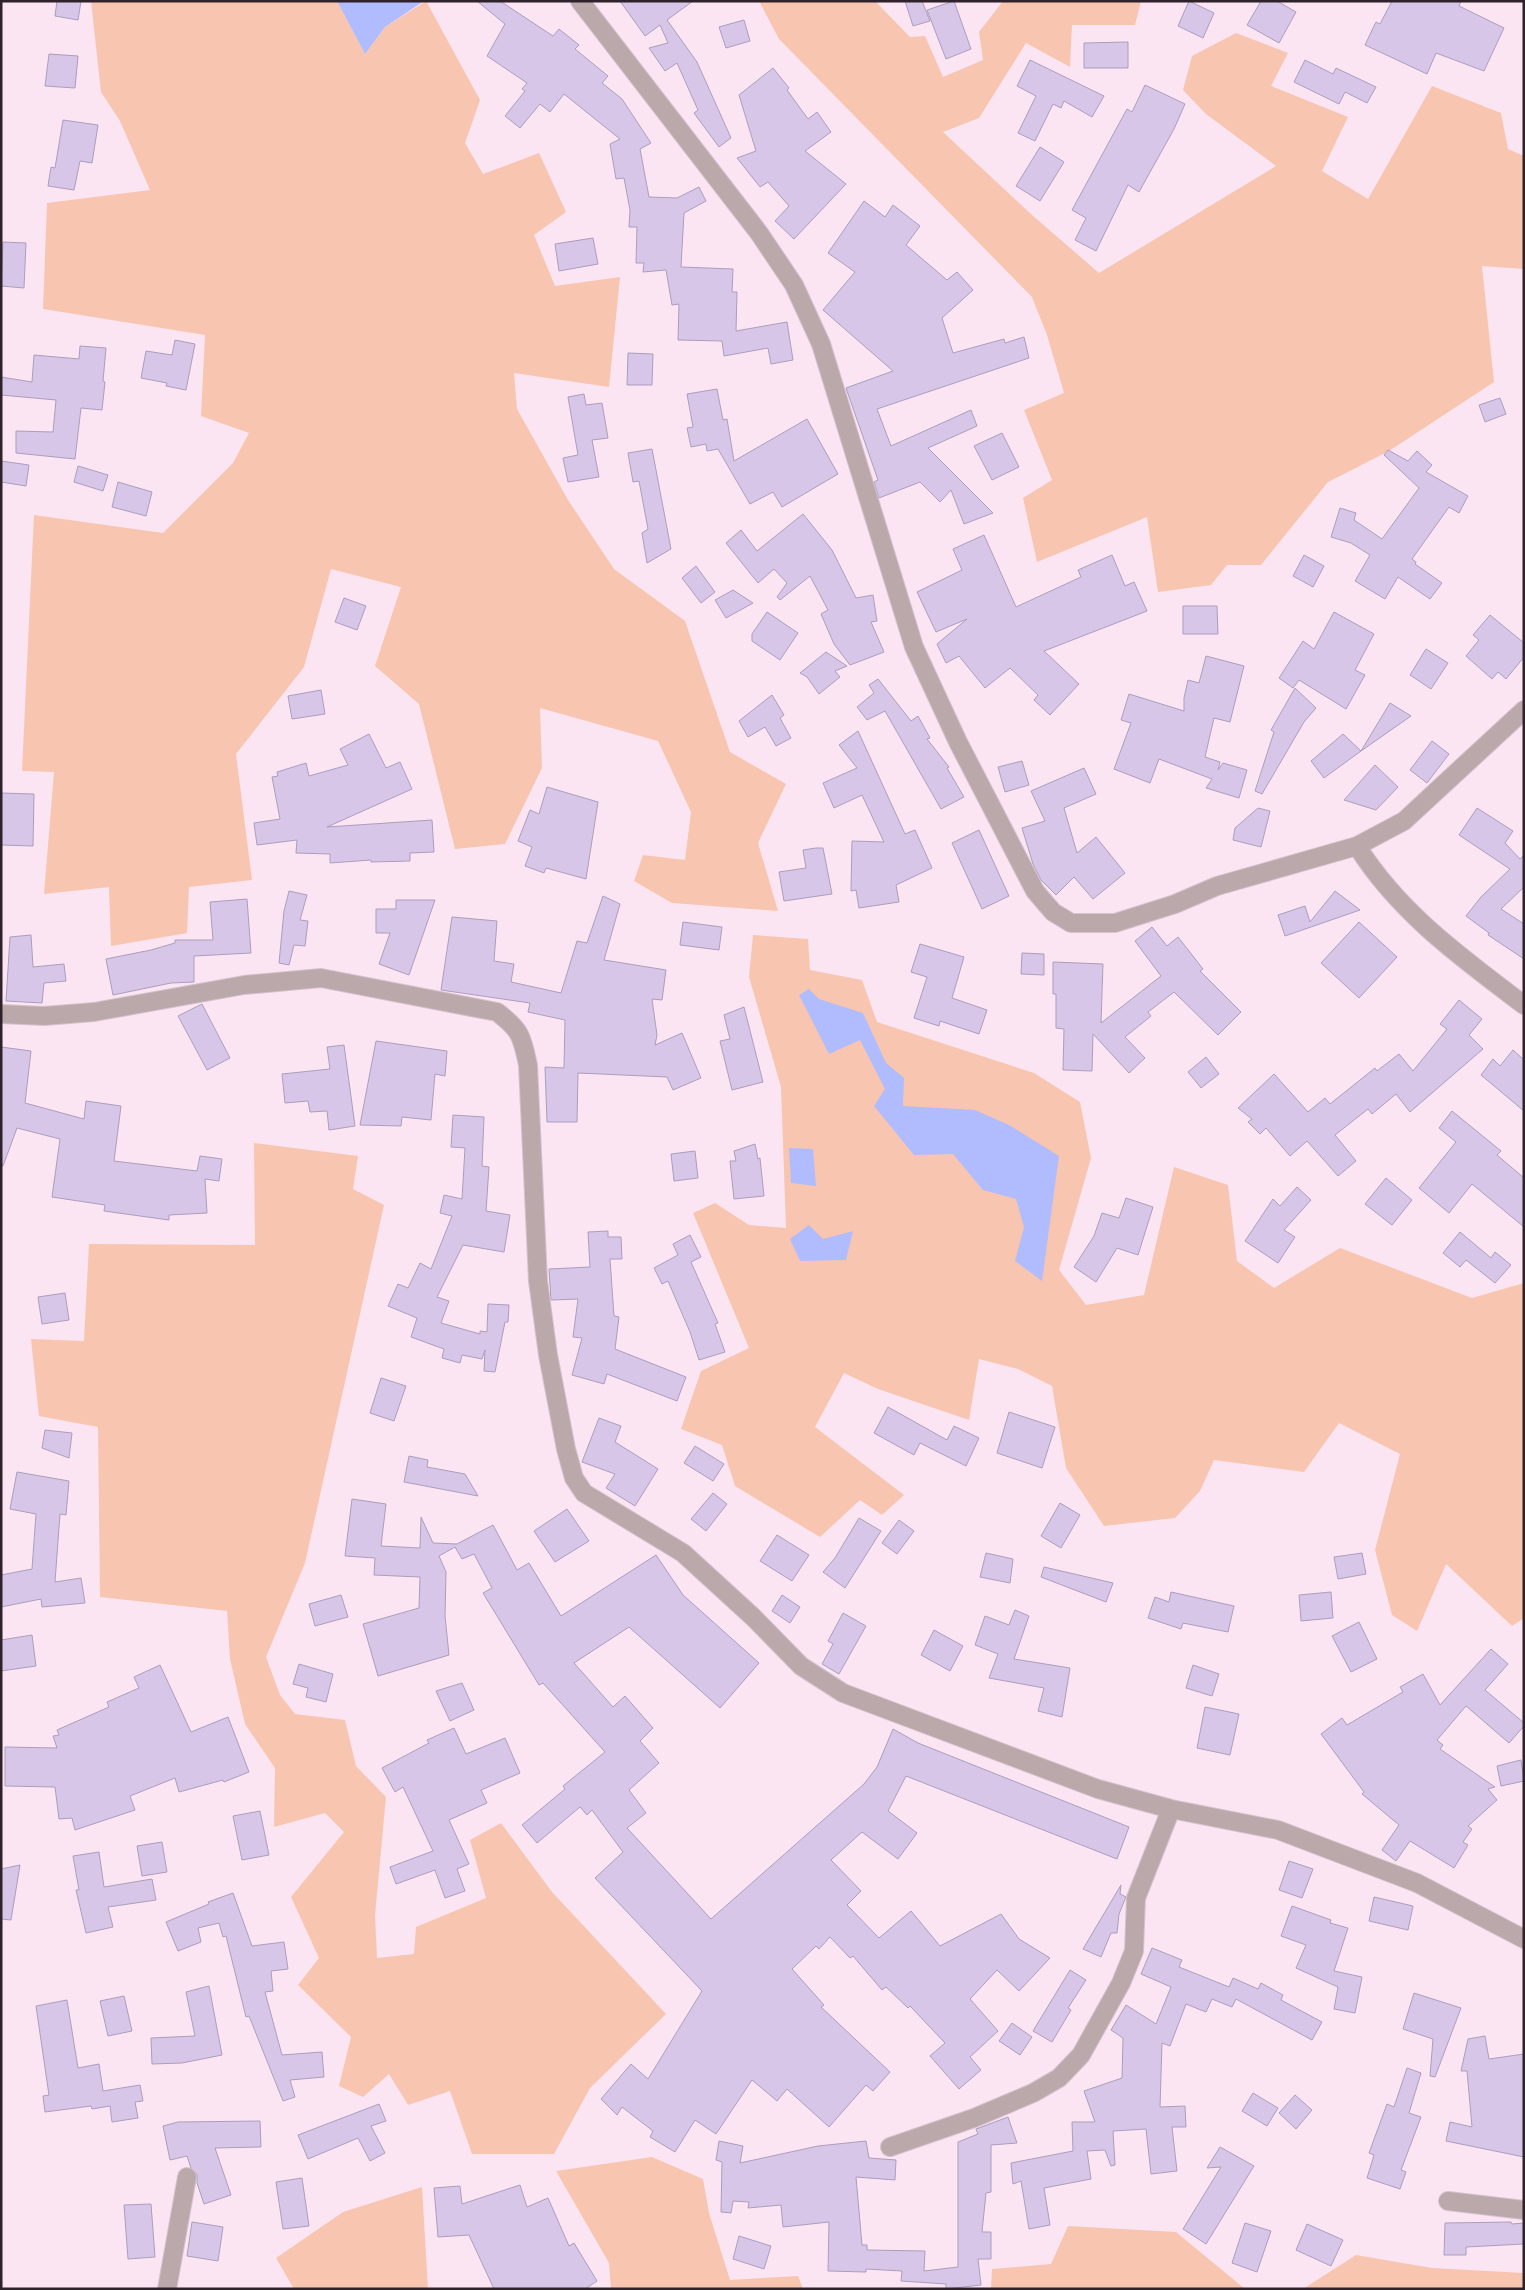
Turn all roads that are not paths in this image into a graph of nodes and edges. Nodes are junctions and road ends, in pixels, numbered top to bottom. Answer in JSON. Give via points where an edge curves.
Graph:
{"nodes":[{"id":1,"x":580,"y":1,"type":"edge"},
{"id":2,"x":1524,"y":710,"type":"edge"},
{"id":3,"x":1357,"y":846,"type":"junction"},
{"id":4,"x":1524,"y":1004,"type":"edge"},
{"id":5,"x":1,"y":1014,"type":"edge"},
{"id":6,"x":1171,"y":1809,"type":"junction"},
{"id":7,"x":1524,"y":1939,"type":"edge"},
{"id":8,"x":890,"y":2147,"type":"dead end"},
{"id":9,"x":187,"y":2177,"type":"dead end"},
{"id":10,"x":1448,"y":2201,"type":"dead end"},
{"id":11,"x":1524,"y":2210,"type":"edge"},
{"id":12,"x":167,"y":2289,"type":"edge"}],
"edges":[{"from":1,"to":3,"type":"street","via":[[759,233],[794,285],[821,344],[914,647],[958,742],[1035,891],[1054,912],[1071,923],[1114,924],[1217,886]]},
{"from":2,"to":3,"type":"street","via":[[1404,821]]},
{"from":3,"to":4,"type":"street","via":[[1392,894],[1430,932]]},
{"from":5,"to":6,"type":"street","via":[[44,1016],[94,1012],[244,985],[321,978],[498,1012],[515,1026],[528,1065],[538,1281],[566,1449],[574,1478],[584,1493],[683,1553],[801,1666],[843,1692],[1098,1789]]},
{"from":6,"to":7,"type":"street","via":[[1278,1830],[1417,1883]]},
{"from":6,"to":8,"type":"street","via":[[1136,1898],[1134,1950],[1121,1983],[1081,2054],[1059,2078],[1033,2093],[974,2118]]},
{"from":9,"to":12,"type":"street"},
{"from":10,"to":11,"type":"street"}]}
